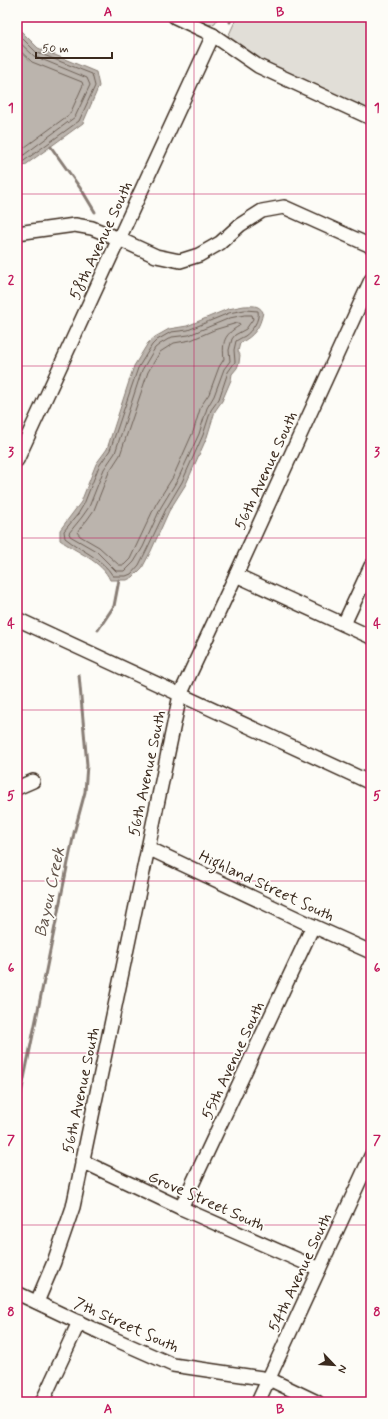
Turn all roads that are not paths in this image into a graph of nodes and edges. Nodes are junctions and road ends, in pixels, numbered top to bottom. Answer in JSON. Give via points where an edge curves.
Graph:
{"nodes":[{"id":1,"x":175,"y":17,"type":"edge"},
{"id":2,"x":213,"y":35,"type":"junction"},
{"id":3,"x":371,"y":118,"type":"edge"},
{"id":4,"x":17,"y":233,"type":"edge"},
{"id":5,"x":119,"y":238,"type":"junction"},
{"id":6,"x":371,"y":246,"type":"edge"},
{"id":7,"x":371,"y":280,"type":"edge"},
{"id":8,"x":17,"y":460,"type":"edge"},
{"id":9,"x":371,"y":566,"type":"edge"},
{"id":10,"x":236,"y":575,"type":"junction"},
{"id":11,"x":17,"y":620,"type":"edge"},
{"id":12,"x":344,"y":624,"type":"junction"},
{"id":13,"x":371,"y":637,"type":"edge"},
{"id":14,"x":180,"y":695,"type":"junction"},
{"id":15,"x":33,"y":781,"type":"dead end"},
{"id":16,"x":371,"y":783,"type":"edge"},
{"id":17,"x":17,"y":788,"type":"edge"},
{"id":18,"x":148,"y":848,"type":"junction"},
{"id":19,"x":313,"y":926,"type":"junction"},
{"id":20,"x":371,"y":952,"type":"edge"},
{"id":21,"x":371,"y":1156,"type":"edge"},
{"id":22,"x":82,"y":1161,"type":"junction"},
{"id":23,"x":181,"y":1208,"type":"junction"},
{"id":24,"x":319,"y":1269,"type":"junction"},
{"id":25,"x":17,"y":1293,"type":"edge"},
{"id":26,"x":37,"y":1302,"type":"junction"},
{"id":27,"x":79,"y":1322,"type":"junction"},
{"id":28,"x":269,"y":1379,"type":"junction"},
{"id":29,"x":42,"y":1402,"type":"edge"},
{"id":30,"x":258,"y":1402,"type":"edge"},
{"id":31,"x":317,"y":1402,"type":"edge"}],
"edges":[{"from":1,"to":2,"type":"street"},
{"from":2,"to":3,"type":"street","via":[[258,66]]},
{"from":2,"to":5,"type":"street","name":"58th Avenue South"},
{"from":4,"to":5,"type":"street","via":[[75,225]]},
{"from":5,"to":6,"type":"street","via":[[156,256],[180,260],[198,256],[215,246],[240,224],[262,211],[284,208]]},
{"from":5,"to":8,"type":"street","name":"58th Avenue South"},
{"from":7,"to":10,"type":"street","name":"56th Avenue South"},
{"from":9,"to":12,"type":"street"},
{"from":10,"to":12,"type":"street"},
{"from":10,"to":14,"type":"street","name":"56th Avenue South"},
{"from":11,"to":14,"type":"street"},
{"from":12,"to":13,"type":"street"},
{"from":14,"to":16,"type":"street"},
{"from":14,"to":18,"type":"street","name":"56th Avenue South"},
{"from":15,"to":17,"type":"street"},
{"from":18,"to":19,"type":"street","name":"Highland Street South"},
{"from":18,"to":22,"type":"street","name":"56th Avenue South"},
{"from":19,"to":20,"type":"street","name":"Highland Street South"},
{"from":19,"to":23,"type":"street","name":"55th Avenue South"},
{"from":21,"to":24,"type":"street","name":"54th Avenue South"},
{"from":22,"to":23,"type":"street","name":"Grove Street South"},
{"from":22,"to":26,"type":"street","name":"56th Avenue South","via":[[72,1207],[54,1262]]},
{"from":23,"to":24,"type":"street","name":"Grove Street South"},
{"from":24,"to":28,"type":"street","name":"54th Avenue South"},
{"from":25,"to":26,"type":"street","name":"7th Street South"},
{"from":26,"to":27,"type":"street","name":"7th Street South"},
{"from":27,"to":28,"type":"street","name":"7th Street South","via":[[173,1365]]},
{"from":27,"to":29,"type":"street"},
{"from":28,"to":30,"type":"street","name":"54th Avenue South"},
{"from":28,"to":31,"type":"street","name":"7th Street South"}]}
